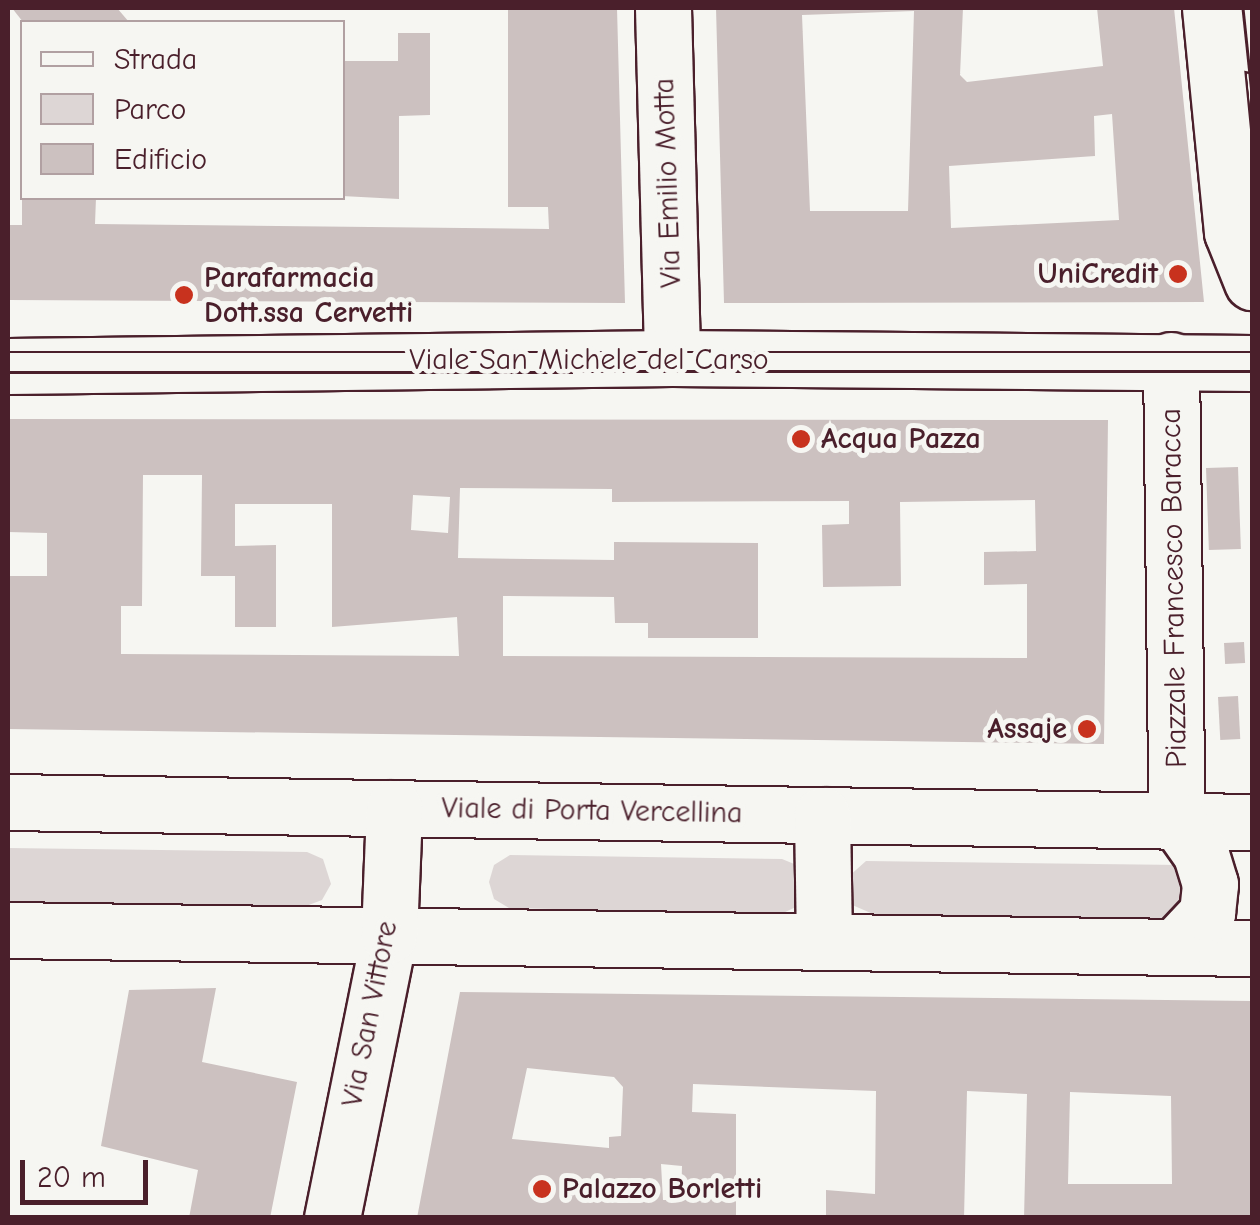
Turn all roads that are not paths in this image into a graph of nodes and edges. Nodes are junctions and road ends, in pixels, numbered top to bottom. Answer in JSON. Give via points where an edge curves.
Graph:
{"nodes":[{"id":1,"x":663,"y":8,"type":"edge"},
{"id":2,"x":1210,"y":8,"type":"edge"},
{"id":3,"x":1248,"y":8,"type":"edge"},
{"id":4,"x":1252,"y":44,"type":"edge"},
{"id":5,"x":1252,"y":282,"type":"edge"},
{"id":6,"x":672,"y":358,"type":"junction"},
{"id":7,"x":1171,"y":360,"type":"junction"},
{"id":8,"x":1252,"y":362,"type":"edge"},
{"id":9,"x":8,"y":366,"type":"edge"},
{"id":10,"x":8,"y":802,"type":"edge"},
{"id":11,"x":394,"y":808,"type":"junction"},
{"id":12,"x":822,"y":815,"type":"junction"},
{"id":13,"x":1176,"y":820,"type":"junction"},
{"id":14,"x":1252,"y":822,"type":"edge"},
{"id":15,"x":8,"y":930,"type":"edge"},
{"id":16,"x":389,"y":936,"type":"junction"},
{"id":17,"x":824,"y":941,"type":"junction"},
{"id":18,"x":1175,"y":947,"type":"junction"},
{"id":19,"x":1252,"y":948,"type":"edge"},
{"id":20,"x":332,"y":1218,"type":"edge"}],
"edges":[{"from":1,"to":6,"type":"main road","name":"Via Emilio Motta"},
{"from":2,"to":5,"type":"main road","via":[[1232,232]]},
{"from":3,"to":4,"type":"main road"},
{"from":6,"to":7,"type":"main road","name":"Viale San Michele del Carso"},
{"from":6,"to":9,"type":"main road","name":"Viale San Michele del Carso"},
{"from":7,"to":8,"type":"main road"},
{"from":7,"to":13,"type":"main road","name":"Piazzale Francesco Baracca"},
{"from":10,"to":11,"type":"main road","name":"Viale di Porta Vercellina"},
{"from":11,"to":12,"type":"main road","name":"Viale di Porta Vercellina"},
{"from":11,"to":16,"type":"main road","name":"Via San Vittore"},
{"from":12,"to":13,"type":"main road","name":"Viale di Porta Vercellina"},
{"from":12,"to":17,"type":"main road"},
{"from":13,"to":14,"type":"main road"},
{"from":13,"to":18,"type":"main road","via":[[1201,854],[1210,884],[1207,913]]},
{"from":15,"to":16,"type":"main road"},
{"from":16,"to":17,"type":"main road"},
{"from":16,"to":20,"type":"main road","name":"Via San Vittore"},
{"from":17,"to":18,"type":"main road"},
{"from":18,"to":19,"type":"main road"}]}
